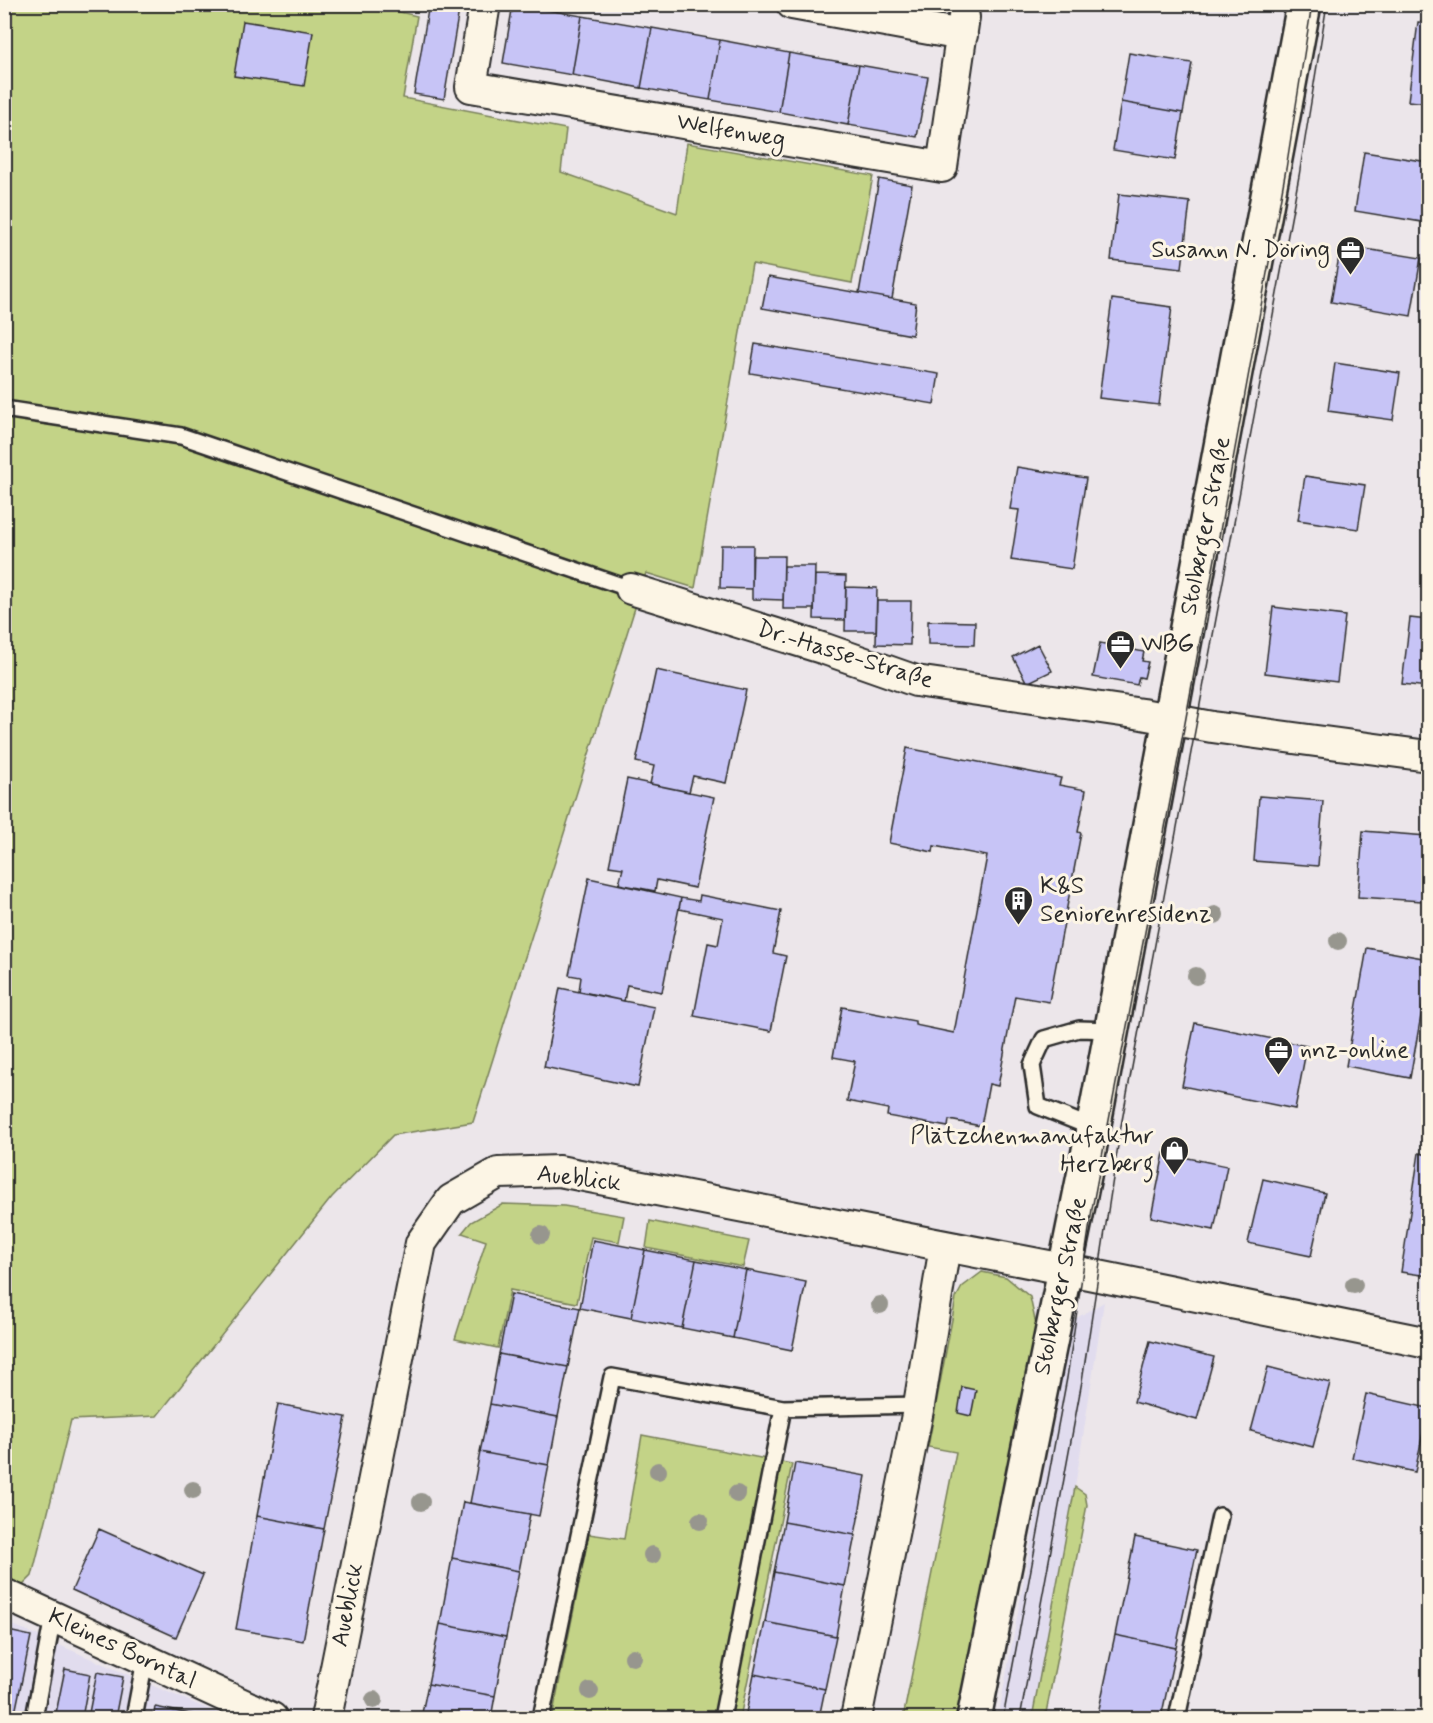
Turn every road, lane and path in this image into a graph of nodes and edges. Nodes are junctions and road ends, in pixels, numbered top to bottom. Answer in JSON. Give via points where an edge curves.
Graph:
{"nodes":[{"id":1,"x":485,"y":4,"type":"edge"},
{"id":2,"x":792,"y":4,"type":"edge"},
{"id":3,"x":1304,"y":4,"type":"edge"},
{"id":4,"x":4,"y":409,"type":"edge"},
{"id":5,"x":631,"y":589,"type":"joint"},
{"id":6,"x":1170,"y":719,"type":"junction"},
{"id":7,"x":1428,"y":756,"type":"edge"},
{"id":8,"x":1112,"y":1030,"type":"junction"},
{"id":9,"x":1093,"y":1128,"type":"junction"},
{"id":10,"x":945,"y":1246,"type":"junction"},
{"id":11,"x":1064,"y":1269,"type":"junction"},
{"id":12,"x":1428,"y":1343,"type":"edge"},
{"id":13,"x":919,"y":1405,"type":"junction"},
{"id":14,"x":783,"y":1408,"type":"junction"},
{"id":15,"x":1220,"y":1516,"type":"dead end"},
{"id":16,"x":4,"y":1594,"type":"edge"},
{"id":17,"x":53,"y":1617,"type":"junction"},
{"id":18,"x":145,"y":1660,"type":"junction"},
{"id":19,"x":231,"y":1710,"type":"edge"},
{"id":20,"x":34,"y":1719,"type":"edge"},
{"id":21,"x":134,"y":1719,"type":"edge"},
{"id":22,"x":272,"y":1719,"type":"edge"},
{"id":23,"x":326,"y":1719,"type":"edge"},
{"id":24,"x":541,"y":1719,"type":"edge"},
{"id":25,"x":722,"y":1719,"type":"edge"},
{"id":26,"x":856,"y":1719,"type":"edge"},
{"id":27,"x":974,"y":1719,"type":"edge"},
{"id":28,"x":1177,"y":1719,"type":"edge"}],
"edges":[{"from":1,"to":2,"type":"street","name":"Welfenweg","via":[[471,87],[942,167],[963,26]]},
{"from":3,"to":6,"type":"main road","name":"Stolberger Straße"},
{"from":4,"to":5,"type":"lane","via":[[181,436]]},
{"from":5,"to":6,"type":"street","name":"Dr.-Hasse-Straße","via":[[916,681]]},
{"from":6,"to":7,"type":"street","name":"Dr.-Hasse-Straße"},
{"from":6,"to":8,"type":"main road","name":"Stolberger Straße"},
{"from":8,"to":9,"type":"main road","name":"Stolberger Straße"},
{"from":8,"to":9,"type":"lane","via":[[1079,1029],[1044,1039],[1032,1065],[1038,1106]]},
{"from":9,"to":11,"type":"main road","name":"Stolberger Straße"},
{"from":10,"to":11,"type":"street","name":"Aueblick"},
{"from":10,"to":13,"type":"street"},
{"from":10,"to":23,"type":"street","name":"Aueblick","via":[[559,1171],[498,1173],[451,1200],[421,1243]]},
{"from":11,"to":12,"type":"street","name":"Aueblick"},
{"from":11,"to":27,"type":"main road","name":"Stolberger Straße"},
{"from":13,"to":14,"type":"lane"},
{"from":13,"to":26,"type":"street"},
{"from":14,"to":24,"type":"lane","via":[[612,1377]]},
{"from":14,"to":25,"type":"lane"},
{"from":15,"to":28,"type":"lane"},
{"from":16,"to":17,"type":"street","name":"Kleines Borntal"},
{"from":17,"to":18,"type":"street","name":"Kleines Borntal"},
{"from":17,"to":20,"type":"lane"},
{"from":18,"to":19,"type":"street","name":"Kleines Borntal"},
{"from":18,"to":21,"type":"lane"},
{"from":19,"to":22,"type":"street","name":"Kleines Borntal"}]}
